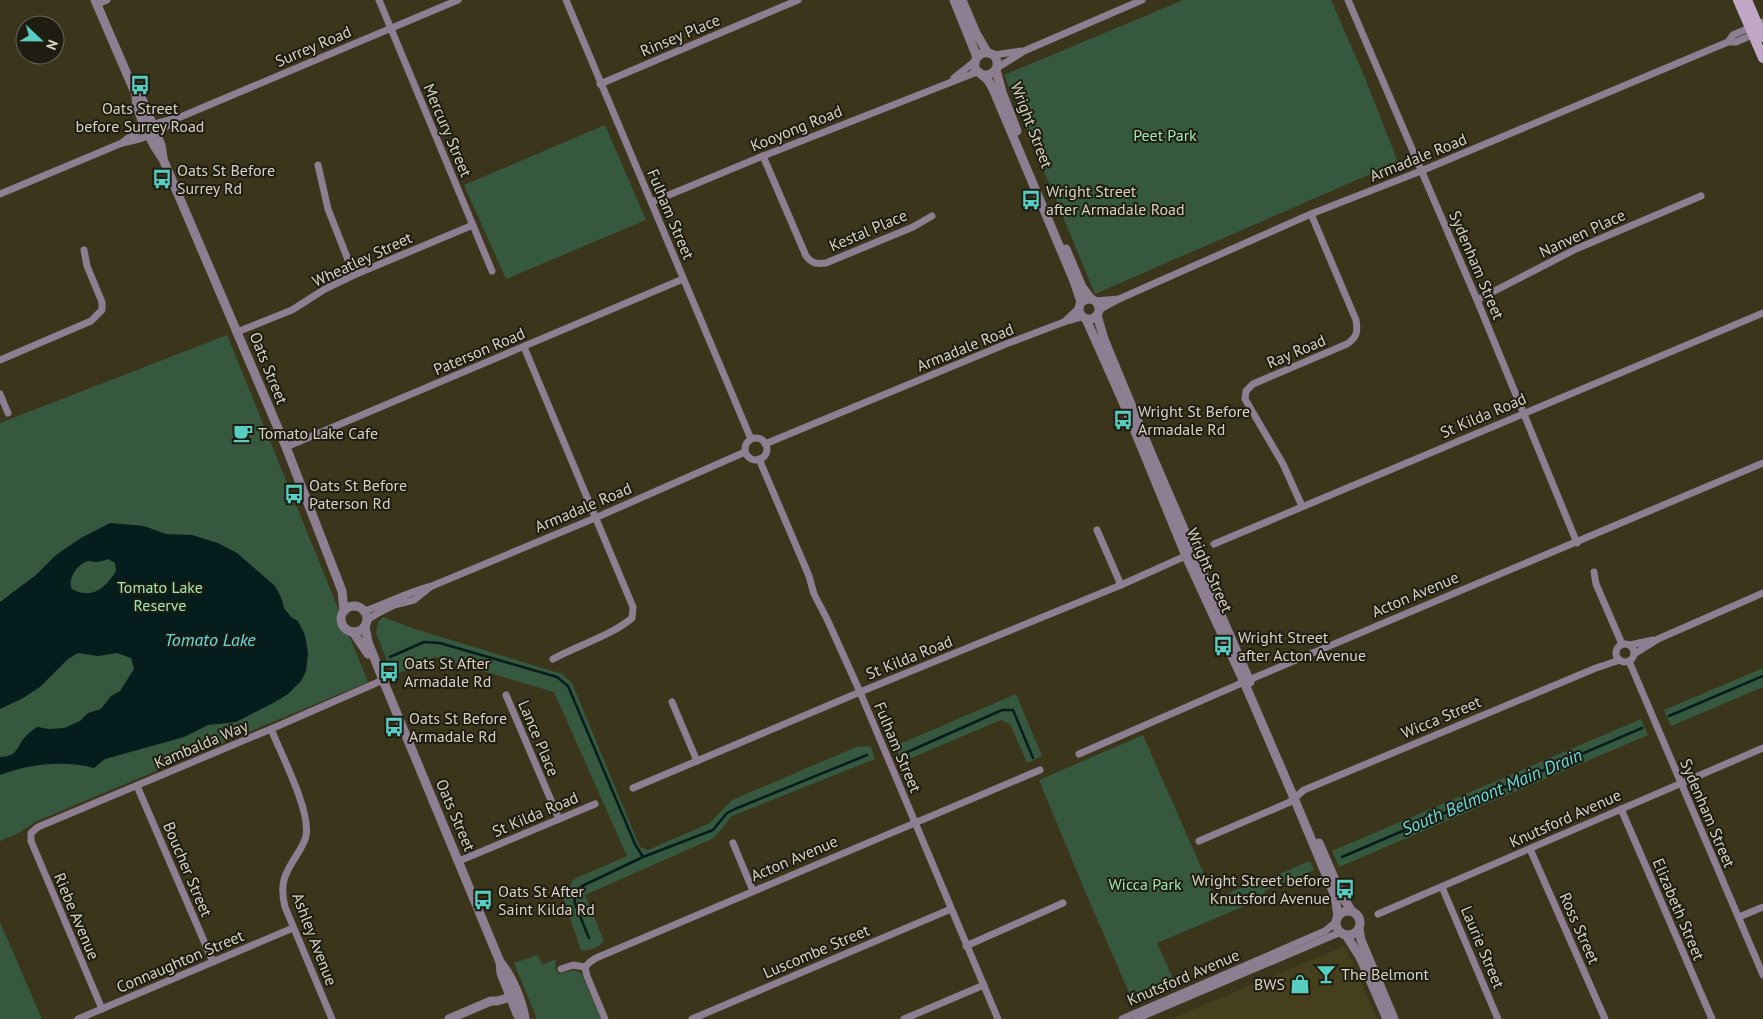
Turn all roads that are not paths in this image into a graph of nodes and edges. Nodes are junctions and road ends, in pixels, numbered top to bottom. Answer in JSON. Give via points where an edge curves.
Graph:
{"nodes":[{"id":1,"x":107,"y":0,"type":"edge"},
{"id":2,"x":379,"y":0,"type":"edge"},
{"id":3,"x":458,"y":0,"type":"edge"},
{"id":4,"x":566,"y":0,"type":"edge"},
{"id":5,"x":798,"y":0,"type":"edge"},
{"id":6,"x":954,"y":0,"type":"edge"},
{"id":7,"x":962,"y":0,"type":"edge"},
{"id":8,"x":1142,"y":0,"type":"edge"},
{"id":9,"x":1348,"y":0,"type":"edge"},
{"id":10,"x":1738,"y":0,"type":"edge"},
{"id":11,"x":1747,"y":0,"type":"edge"},
{"id":12,"x":96,"y":2,"type":"edge"},
{"id":13,"x":390,"y":28,"type":"junction"},
{"id":14,"x":1759,"y":30,"type":"edge"},
{"id":15,"x":1024,"y":51,"type":"junction"},
{"id":16,"x":991,"y":54,"type":"junction"},
{"id":17,"x":1763,"y":58,"type":"edge"},
{"id":18,"x":976,"y":59,"type":"junction"},
{"id":19,"x":996,"y":69,"type":"junction"},
{"id":20,"x":980,"y":74,"type":"junction"},
{"id":21,"x":950,"y":81,"type":"junction"},
{"id":22,"x":600,"y":84,"type":"junction"},
{"id":23,"x":151,"y":130,"type":"junction"},
{"id":24,"x":763,"y":156,"type":"junction"},
{"id":25,"x":318,"y":165,"type":"dead end"},
{"id":26,"x":1422,"y":171,"type":"junction"},
{"id":27,"x":0,"y":194,"type":"edge"},
{"id":28,"x":1700,"y":196,"type":"dead end"},
{"id":29,"x":652,"y":202,"type":"junction"},
{"id":30,"x":1311,"y":214,"type":"junction"},
{"id":31,"x":932,"y":216,"type":"dead end"},
{"id":32,"x":473,"y":225,"type":"junction"},
{"id":33,"x":84,"y":250,"type":"dead end"},
{"id":34,"x":492,"y":271,"type":"dead end"},
{"id":35,"x":354,"y":275,"type":"junction"},
{"id":36,"x":683,"y":279,"type":"junction"},
{"id":37,"x":1119,"y":299,"type":"junction"},
{"id":38,"x":1093,"y":300,"type":"junction"},
{"id":39,"x":1477,"y":300,"type":"junction"},
{"id":40,"x":1082,"y":312,"type":"junction"},
{"id":41,"x":1098,"y":313,"type":"junction"},
{"id":42,"x":1763,"y":313,"type":"edge"},
{"id":43,"x":238,"y":332,"type":"junction"},
{"id":44,"x":524,"y":347,"type":"junction"},
{"id":45,"x":0,"y":360,"type":"edge"},
{"id":46,"x":0,"y":394,"type":"edge"},
{"id":47,"x":8,"y":413,"type":"dead end"},
{"id":48,"x":1523,"y":414,"type":"junction"},
{"id":49,"x":751,"y":439,"type":"junction"},
{"id":50,"x":766,"y":444,"type":"junction"},
{"id":51,"x":286,"y":447,"type":"junction"},
{"id":52,"x":745,"y":452,"type":"junction"},
{"id":53,"x":759,"y":459,"type":"junction"},
{"id":54,"x":1763,"y":463,"type":"edge"},
{"id":55,"x":1302,"y":506,"type":"junction"},
{"id":56,"x":595,"y":518,"type":"junction"},
{"id":57,"x":1097,"y":530,"type":"dead end"},
{"id":58,"x":1577,"y":543,"type":"junction"},
{"id":59,"x":1214,"y":544,"type":"dead end"},
{"id":60,"x":1191,"y":554,"type":"junction"},
{"id":61,"x":1594,"y":572,"type":"dead end"},
{"id":62,"x":1120,"y":584,"type":"junction"},
{"id":63,"x":432,"y":586,"type":"junction"},
{"id":64,"x":342,"y":591,"type":"junction"},
{"id":65,"x":1763,"y":593,"type":"edge"},
{"id":66,"x":360,"y":609,"type":"junction"},
{"id":67,"x":344,"y":611,"type":"junction"},
{"id":68,"x":366,"y":624,"type":"junction"},
{"id":69,"x":353,"y":632,"type":"junction"},
{"id":70,"x":1658,"y":639,"type":"junction"},
{"id":71,"x":1626,"y":644,"type":"junction"},
{"id":72,"x":1634,"y":654,"type":"junction"},
{"id":73,"x":1619,"y":658,"type":"junction"},
{"id":74,"x":553,"y":659,"type":"dead end"},
{"id":75,"x":1629,"y":661,"type":"junction"},
{"id":76,"x":383,"y":680,"type":"junction"},
{"id":77,"x":1246,"y":681,"type":"junction"},
{"id":78,"x":860,"y":692,"type":"junction"},
{"id":79,"x":506,"y":694,"type":"dead end"},
{"id":80,"x":672,"y":702,"type":"dead end"},
{"id":81,"x":271,"y":729,"type":"junction"},
{"id":82,"x":1763,"y":748,"type":"edge"},
{"id":83,"x":1079,"y":754,"type":"dead end"},
{"id":84,"x":697,"y":761,"type":"junction"},
{"id":85,"x":1040,"y":770,"type":"dead end"},
{"id":86,"x":1680,"y":783,"type":"junction"},
{"id":87,"x":137,"y":786,"type":"junction"},
{"id":88,"x":633,"y":788,"type":"dead end"},
{"id":89,"x":1296,"y":796,"type":"junction"},
{"id":90,"x":595,"y":804,"type":"dead end"},
{"id":91,"x":1621,"y":809,"type":"junction"},
{"id":92,"x":559,"y":819,"type":"junction"},
{"id":93,"x":914,"y":823,"type":"junction"},
{"id":94,"x":31,"y":833,"type":"joint"},
{"id":95,"x":1199,"y":841,"type":"dead end"},
{"id":96,"x":733,"y":843,"type":"dead end"},
{"id":97,"x":1530,"y":849,"type":"junction"},
{"id":98,"x":459,"y":861,"type":"junction"},
{"id":99,"x":1442,"y":887,"type":"junction"},
{"id":100,"x":753,"y":892,"type":"junction"},
{"id":101,"x":1063,"y":903,"type":"dead end"},
{"id":102,"x":1763,"y":907,"type":"edge"},
{"id":103,"x":951,"y":909,"type":"junction"},
{"id":104,"x":1350,"y":910,"type":"junction"},
{"id":105,"x":1378,"y":914,"type":"dead end"},
{"id":106,"x":1739,"y":917,"type":"junction"},
{"id":107,"x":1337,"y":919,"type":"junction"},
{"id":108,"x":293,"y":928,"type":"junction"},
{"id":109,"x":1359,"y":929,"type":"junction"},
{"id":110,"x":1343,"y":934,"type":"junction"},
{"id":111,"x":966,"y":946,"type":"junction"},
{"id":112,"x":213,"y":962,"type":"junction"},
{"id":113,"x":586,"y":967,"type":"junction"},
{"id":114,"x":560,"y":969,"type":"dead end"},
{"id":115,"x":1763,"y":975,"type":"edge"},
{"id":116,"x":984,"y":986,"type":"junction"},
{"id":117,"x":512,"y":993,"type":"junction"},
{"id":118,"x":102,"y":1009,"type":"junction"},
{"id":119,"x":78,"y":1019,"type":"edge"},
{"id":120,"x":332,"y":1019,"type":"edge"},
{"id":121,"x":449,"y":1019,"type":"edge"},
{"id":122,"x":523,"y":1019,"type":"edge"},
{"id":123,"x":605,"y":1019,"type":"edge"},
{"id":124,"x":692,"y":1019,"type":"edge"},
{"id":125,"x":904,"y":1019,"type":"edge"},
{"id":126,"x":998,"y":1019,"type":"edge"},
{"id":127,"x":1122,"y":1019,"type":"edge"},
{"id":128,"x":1136,"y":1019,"type":"edge"},
{"id":129,"x":1387,"y":1019,"type":"edge"},
{"id":130,"x":1394,"y":1019,"type":"edge"},
{"id":131,"x":1498,"y":1019,"type":"edge"},
{"id":132,"x":1605,"y":1019,"type":"edge"},
{"id":133,"x":1712,"y":1019,"type":"edge"}],
"edges":[{"from":1,"to":12,"type":"street"},
{"from":2,"to":13,"type":"street","name":"Mercury Street"},
{"from":3,"to":13,"type":"street","name":"Surrey Road"},
{"from":4,"to":22,"type":"street","name":"Fulham Street"},
{"from":5,"to":22,"type":"street","name":"Rinsey Place"},
{"from":6,"to":18,"type":"street"},
{"from":7,"to":16,"type":"street","via":[[976,33]]},
{"from":8,"to":15,"type":"street"},
{"from":9,"to":26,"type":"street","name":"Sydenham Street"},
{"from":10,"to":14,"type":"main road"},
{"from":11,"to":14,"type":"main road"},
{"from":12,"to":23,"type":"street","name":"Oats Street","via":[[136,95],[142,99]]},
{"from":13,"to":23,"type":"street","name":"Surrey Road","via":[[178,118],[162,121]]},
{"from":13,"to":32,"type":"street","name":"Mercury Street"},
{"from":14,"to":17,"type":"main road"},
{"from":14,"to":26,"type":"street","name":"Armadale Road"},
{"from":15,"to":16,"type":"street"},
{"from":15,"to":19,"type":"street"},
{"from":16,"to":18,"type":"street","via":[[981,53]]},
{"from":16,"to":19,"type":"street","via":[[997,61]]},
{"from":18,"to":20,"type":"street"},
{"from":18,"to":21,"type":"street","name":"Kooyong Road"},
{"from":19,"to":20,"type":"street","via":[[989,75]]},
{"from":19,"to":38,"type":"street","name":"Wright Street","via":[[1006,103],[1062,241],[1082,287]]},
{"from":20,"to":21,"type":"street","name":"Kooyong Road"},
{"from":20,"to":40,"type":"street","name":"Wright Street","via":[[994,89],[1074,281]]},
{"from":21,"to":24,"type":"street","name":"Kooyong Road"},
{"from":22,"to":29,"type":"street","name":"Fulham Street"},
{"from":23,"to":27,"type":"street","name":"Surrey Road","via":[[135,141],[122,143]]},
{"from":23,"to":43,"type":"street","name":"Oats Street","via":[[161,145],[163,159]]},
{"from":24,"to":29,"type":"street","name":"Kooyong Road"},
{"from":24,"to":31,"type":"street","name":"Kestal Place","via":[[810,262],[826,263]]},
{"from":25,"to":35,"type":"street","via":[[328,208]]},
{"from":26,"to":30,"type":"street","name":"Armadale Road"},
{"from":26,"to":39,"type":"street","name":"Sydenham Street"},
{"from":28,"to":39,"type":"street","name":"Nanven Place","via":[[1576,249]]},
{"from":29,"to":36,"type":"street","name":"Fulham Street"},
{"from":30,"to":37,"type":"street","name":"Armadale Road"},
{"from":30,"to":55,"type":"street","name":"Ray Road","via":[[1358,330],[1355,338],[1347,344],[1253,384],[1246,390],[1245,399],[1283,464]]},
{"from":32,"to":34,"type":"street","name":"Mercury Street"},
{"from":32,"to":35,"type":"street","name":"Wheatley Street"},
{"from":33,"to":45,"type":"street","via":[[102,302],[98,316]]},
{"from":35,"to":43,"type":"street","name":"Wheatley Street","via":[[292,310]]},
{"from":36,"to":44,"type":"street","name":"Paterson Road"},
{"from":36,"to":49,"type":"street","name":"Fulham Street"},
{"from":37,"to":38,"type":"street","name":"Armadale Road"},
{"from":37,"to":41,"type":"street","name":"Armadale Road"},
{"from":38,"to":40,"type":"street","via":[[1085,299]]},
{"from":38,"to":41,"type":"street","via":[[1098,305]]},
{"from":39,"to":48,"type":"street","name":"Sydenham Street"},
{"from":40,"to":41,"type":"street","via":[[1092,319]]},
{"from":40,"to":50,"type":"street","name":"Armadale Road"},
{"from":40,"to":60,"type":"street","name":"Wright Street"},
{"from":41,"to":60,"type":"street","name":"Wright Street","via":[[1104,339]]},
{"from":42,"to":48,"type":"street","name":"St Kilda Road"},
{"from":43,"to":51,"type":"street","name":"Oats Street"},
{"from":44,"to":51,"type":"street","name":"Paterson Road"},
{"from":44,"to":56,"type":"street"},
{"from":46,"to":47,"type":"street"},
{"from":48,"to":55,"type":"street","name":"St Kilda Road"},
{"from":48,"to":58,"type":"street","name":"Sydenham Street"},
{"from":49,"to":50,"type":"street","via":[[757,438]]},
{"from":49,"to":52,"type":"street"},
{"from":50,"to":53,"type":"street","via":[[767,450]]},
{"from":51,"to":64,"type":"street","name":"Oats Street"},
{"from":52,"to":53,"type":"street","via":[[753,460]]},
{"from":52,"to":56,"type":"street","name":"Armadale Road"},
{"from":53,"to":78,"type":"street","name":"Fulham Street","via":[[814,594]]},
{"from":54,"to":58,"type":"street","name":"Acton Avenue"},
{"from":55,"to":59,"type":"street","name":"St Kilda Road"},
{"from":56,"to":63,"type":"street","name":"Armadale Road"},
{"from":56,"to":74,"type":"street","via":[[633,606],[632,618],[623,626]]},
{"from":57,"to":62,"type":"street"},
{"from":58,"to":77,"type":"street","name":"Acton Avenue"},
{"from":60,"to":62,"type":"street","name":"St Kilda Road"},
{"from":60,"to":77,"type":"street","name":"Wright Street"},
{"from":61,"to":71,"type":"street","via":[[1596,584]]},
{"from":62,"to":78,"type":"street","name":"St Kilda Road"},
{"from":63,"to":66,"type":"street","name":"Armadale Road","via":[[380,606]]},
{"from":63,"to":68,"type":"street","name":"Armadale Road","via":[[414,600],[380,612]]},
{"from":64,"to":66,"type":"street","name":"Oats Street"},
{"from":64,"to":67,"type":"street","name":"Oats Street"},
{"from":65,"to":70,"type":"street"},
{"from":66,"to":67,"type":"street","via":[[350,607]]},
{"from":66,"to":68,"type":"street"},
{"from":67,"to":69,"type":"street","via":[[343,626]]},
{"from":68,"to":69,"type":"street","via":[[360,631]]},
{"from":68,"to":76,"type":"street","name":"Oats Street","via":[[368,642]]},
{"from":69,"to":76,"type":"street","name":"Oats Street"},
{"from":70,"to":71,"type":"street"},
{"from":70,"to":72,"type":"street"},
{"from":71,"to":72,"type":"street","via":[[1634,649]]},
{"from":71,"to":73,"type":"street","via":[[1617,650]]},
{"from":72,"to":75,"type":"street"},
{"from":73,"to":75,"type":"street"},
{"from":73,"to":89,"type":"street","name":"Wicca Street","via":[[1313,786]]},
{"from":75,"to":86,"type":"street","name":"Sydenham Street"},
{"from":76,"to":81,"type":"street","name":"Kambalda Way"},
{"from":76,"to":98,"type":"street","name":"Oats Street"},
{"from":77,"to":83,"type":"street","name":"Acton Avenue"},
{"from":77,"to":89,"type":"street","name":"Wright Street"},
{"from":78,"to":84,"type":"street","name":"St Kilda Road"},
{"from":78,"to":93,"type":"street","name":"Fulham Street"},
{"from":79,"to":92,"type":"street","name":"Lance Place"},
{"from":80,"to":84,"type":"street"},
{"from":81,"to":87,"type":"street","name":"Kambalda Way"},
{"from":81,"to":108,"type":"street","name":"Ashley Avenue","via":[[307,821],[306,836],[282,881],[282,895]]},
{"from":82,"to":86,"type":"street","name":"Knutsford Avenue"},
{"from":84,"to":88,"type":"street","name":"St Kilda Road"},
{"from":85,"to":93,"type":"street","name":"Acton Avenue"},
{"from":86,"to":91,"type":"street","name":"Knutsford Avenue"},
{"from":86,"to":106,"type":"street","name":"Sydenham Street"},
{"from":87,"to":94,"type":"street","name":"Kambalda Way","via":[[38,827]]},
{"from":87,"to":112,"type":"street","name":"Boucher Street"},
{"from":89,"to":95,"type":"street","name":"Wicca Street","via":[[1287,804]]},
{"from":89,"to":104,"type":"street","name":"Wright Street"},
{"from":89,"to":107,"type":"street","name":"Wright Street","via":[[1335,896]]},
{"from":90,"to":92,"type":"street","name":"St Kilda Road"},
{"from":91,"to":97,"type":"street","name":"Knutsford Avenue"},
{"from":91,"to":133,"type":"street","name":"Elizabeth Street"},
{"from":92,"to":98,"type":"street","name":"St Kilda Road"},
{"from":93,"to":100,"type":"street","name":"Acton Avenue"},
{"from":93,"to":103,"type":"street","name":"Fulham Street"},
{"from":94,"to":118,"type":"street","name":"Riebe Avenue","via":[[31,841]]},
{"from":96,"to":100,"type":"street"},
{"from":97,"to":99,"type":"street","name":"Knutsford Avenue"},
{"from":97,"to":132,"type":"street","name":"Ross Street"},
{"from":98,"to":117,"type":"street","name":"Oats Street","via":[[500,962],[501,973]]},
{"from":99,"to":105,"type":"street","name":"Knutsford Avenue"},
{"from":99,"to":131,"type":"street","name":"Laurie Street"},
{"from":100,"to":113,"type":"street","name":"Acton Avenue","via":[[596,958]]},
{"from":101,"to":111,"type":"street"},
{"from":102,"to":106,"type":"street"},
{"from":103,"to":111,"type":"street","name":"Fulham Street"},
{"from":103,"to":124,"type":"street","name":"Luscombe Street"},
{"from":104,"to":107,"type":"street","via":[[1344,911]]},
{"from":104,"to":109,"type":"street","name":"Wright Street","via":[[1360,918]]},
{"from":106,"to":115,"type":"street","name":"Sydenham Street"},
{"from":107,"to":110,"type":"street","name":"Wright Street","via":[[1338,929]]},
{"from":107,"to":127,"type":"street","name":"Knutsford Avenue","via":[[1325,931]]},
{"from":108,"to":112,"type":"street","name":"Connaughton Street"},
{"from":108,"to":120,"type":"street","name":"Ashley Avenue"},
{"from":109,"to":110,"type":"street","via":[[1353,934]]},
{"from":109,"to":130,"type":"street","name":"Wright Street"},
{"from":110,"to":128,"type":"street","name":"Knutsford Avenue"},
{"from":110,"to":129,"type":"street","name":"Wright Street","via":[[1360,957]]},
{"from":111,"to":116,"type":"street","name":"Fulham Street"},
{"from":112,"to":118,"type":"street","name":"Connaughton Street"},
{"from":113,"to":114,"type":"street","name":"Acton Avenue","via":[[573,965]]},
{"from":113,"to":123,"type":"street","via":[[586,976]]},
{"from":116,"to":125,"type":"street"},
{"from":116,"to":126,"type":"street","name":"Fulham Street"},
{"from":117,"to":121,"type":"street","via":[[494,996],[491,1001]]},
{"from":117,"to":122,"type":"street","name":"Oats Street","via":[[524,1011]]},
{"from":118,"to":119,"type":"street","name":"Connaughton Street"}]}
